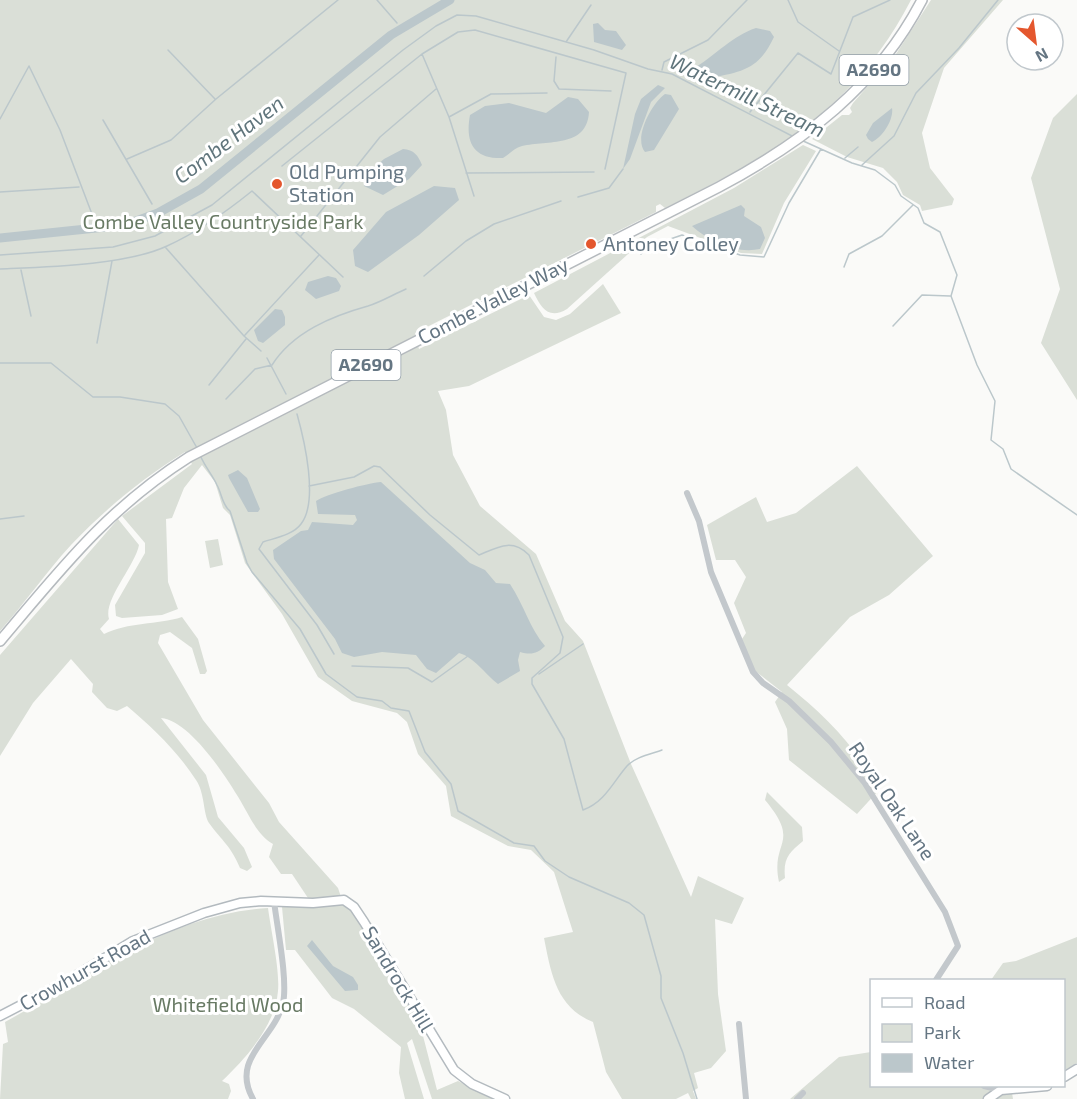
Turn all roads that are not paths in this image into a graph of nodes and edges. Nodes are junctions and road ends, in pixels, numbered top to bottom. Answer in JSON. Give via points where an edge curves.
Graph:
{"nodes":[{"id":1,"x":922,"y":0,"type":"edge"},
{"id":2,"x":687,"y":493,"type":"dead end"},
{"id":3,"x":0,"y":641,"type":"edge"},
{"id":4,"x":274,"y":901,"type":"junction"},
{"id":5,"x":937,"y":979,"type":"edge"},
{"id":6,"x":0,"y":1016,"type":"edge"},
{"id":7,"x":739,"y":1024,"type":"dead end"},
{"id":8,"x":988,"y":1087,"type":"edge"},
{"id":9,"x":1036,"y":1087,"type":"edge"},
{"id":10,"x":1001,"y":1090,"type":"junction"},
{"id":11,"x":803,"y":1093,"type":"dead end"},
{"id":12,"x":252,"y":1099,"type":"edge"},
{"id":13,"x":505,"y":1099,"type":"edge"},
{"id":14,"x":746,"y":1099,"type":"edge"},
{"id":15,"x":797,"y":1099,"type":"edge"},
{"id":16,"x":987,"y":1099,"type":"edge"}],
"edges":[{"from":1,"to":3,"type":"main road","name":"Combe Valley Way","number":"A2690","via":[[885,58],[857,90],[792,145],[719,187],[211,445],[149,483],[109,517],[58,570]]},
{"from":2,"to":5,"type":"street","name":"Royal Oak Lane","via":[[699,521],[711,572],[753,672],[789,700],[857,774],[945,912],[958,946]]},
{"from":4,"to":6,"type":"street","name":"Crowhurst Road","via":[[223,907],[156,930]]},
{"from":4,"to":12,"type":"street","via":[[283,1004],[245,1072]]},
{"from":4,"to":13,"type":"street","name":"Sandrock Hill","via":[[344,900],[354,907],[454,1070],[472,1084]]},
{"from":7,"to":14,"type":"street"},
{"from":8,"to":10,"type":"street"},
{"from":9,"to":10,"type":"street"},
{"from":10,"to":16,"type":"street"},
{"from":11,"to":15,"type":"street"}]}
